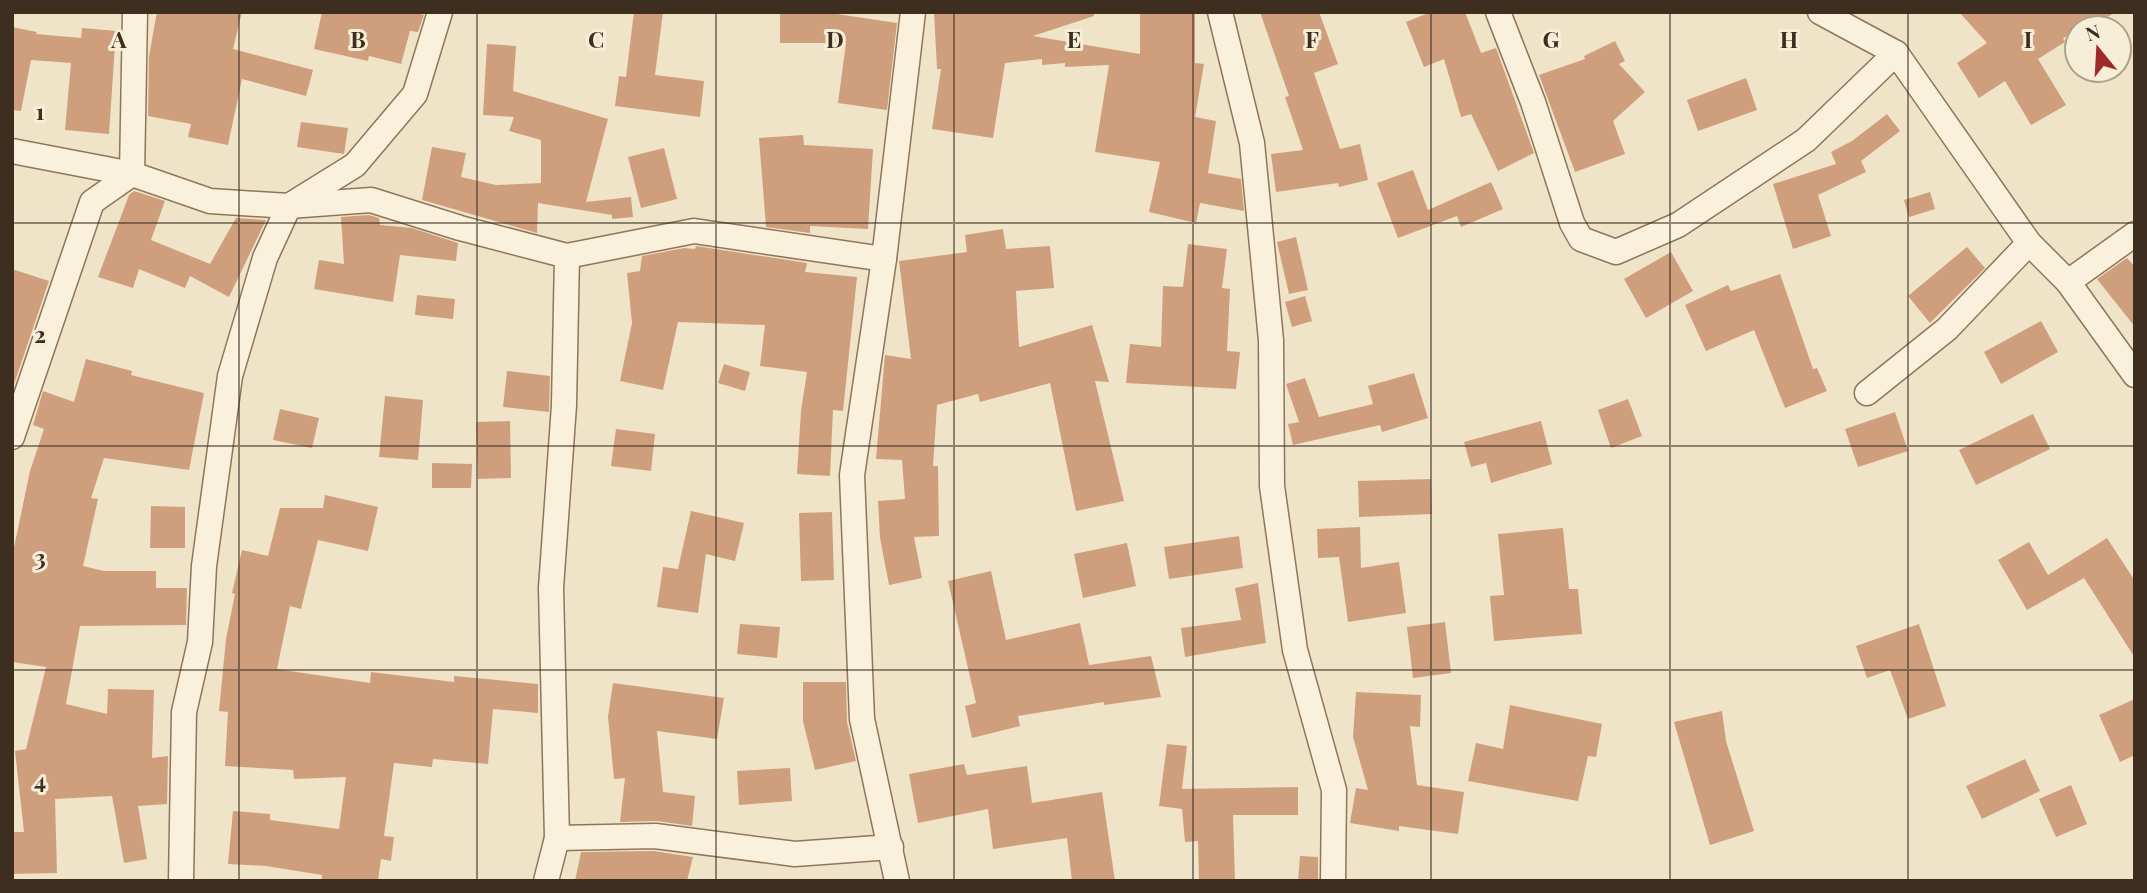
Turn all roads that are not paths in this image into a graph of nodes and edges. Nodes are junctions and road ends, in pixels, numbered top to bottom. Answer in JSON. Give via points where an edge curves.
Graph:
{"nodes":[{"id":1,"x":135,"y":12,"type":"edge"},
{"id":2,"x":440,"y":12,"type":"edge"},
{"id":3,"x":913,"y":12,"type":"edge"},
{"id":4,"x":1220,"y":12,"type":"edge"},
{"id":5,"x":1498,"y":12,"type":"edge"},
{"id":6,"x":1820,"y":12,"type":"edge"},
{"id":7,"x":1896,"y":53,"type":"junction"},
{"id":8,"x":12,"y":152,"type":"edge"},
{"id":9,"x":132,"y":174,"type":"junction"},
{"id":10,"x":289,"y":206,"type":"junction"},
{"id":11,"x":2135,"y":234,"type":"edge"},
{"id":12,"x":2029,"y":243,"type":"junction"},
{"id":13,"x":567,"y":256,"type":"junction"},
{"id":14,"x":884,"y":259,"type":"junction"},
{"id":15,"x":2067,"y":282,"type":"junction"},
{"id":16,"x":2135,"y":375,"type":"edge"},
{"id":17,"x":1867,"y":393,"type":"dead end"},
{"id":18,"x":12,"y":438,"type":"edge"},
{"id":19,"x":557,"y":838,"type":"junction"},
{"id":20,"x":891,"y":847,"type":"junction"},
{"id":21,"x":181,"y":881,"type":"edge"},
{"id":22,"x":546,"y":881,"type":"edge"},
{"id":23,"x":897,"y":881,"type":"edge"},
{"id":24,"x":1333,"y":881,"type":"edge"}],
"edges":[{"from":1,"to":9,"type":"street"},
{"from":2,"to":10,"type":"street","via":[[415,94],[355,165]]},
{"from":3,"to":14,"type":"street"},
{"from":4,"to":24,"type":"street","via":[[1252,143],[1271,340],[1272,485],[1295,650],[1334,790]]},
{"from":5,"to":7,"type":"street","via":[[1572,223],[1581,239],[1616,252],[1678,225],[1806,140]]},
{"from":6,"to":7,"type":"street"},
{"from":7,"to":12,"type":"street"},
{"from":8,"to":9,"type":"street"},
{"from":9,"to":10,"type":"street","via":[[210,201]]},
{"from":9,"to":18,"type":"street","via":[[92,202]]},
{"from":10,"to":13,"type":"street","via":[[371,200]]},
{"from":10,"to":21,"type":"street","via":[[265,258],[230,376],[204,566],[200,642],[184,712]]},
{"from":11,"to":15,"type":"street"},
{"from":12,"to":15,"type":"street"},
{"from":12,"to":17,"type":"street","via":[[1947,329]]},
{"from":13,"to":14,"type":"street","via":[[694,231]]},
{"from":13,"to":19,"type":"street","via":[[564,405],[551,588]]},
{"from":14,"to":20,"type":"street","via":[[852,475],[852,523],[862,719]]},
{"from":15,"to":16,"type":"street"},
{"from":19,"to":20,"type":"street","via":[[655,836],[795,854]]},
{"from":19,"to":22,"type":"street"},
{"from":20,"to":23,"type":"street"}]}
